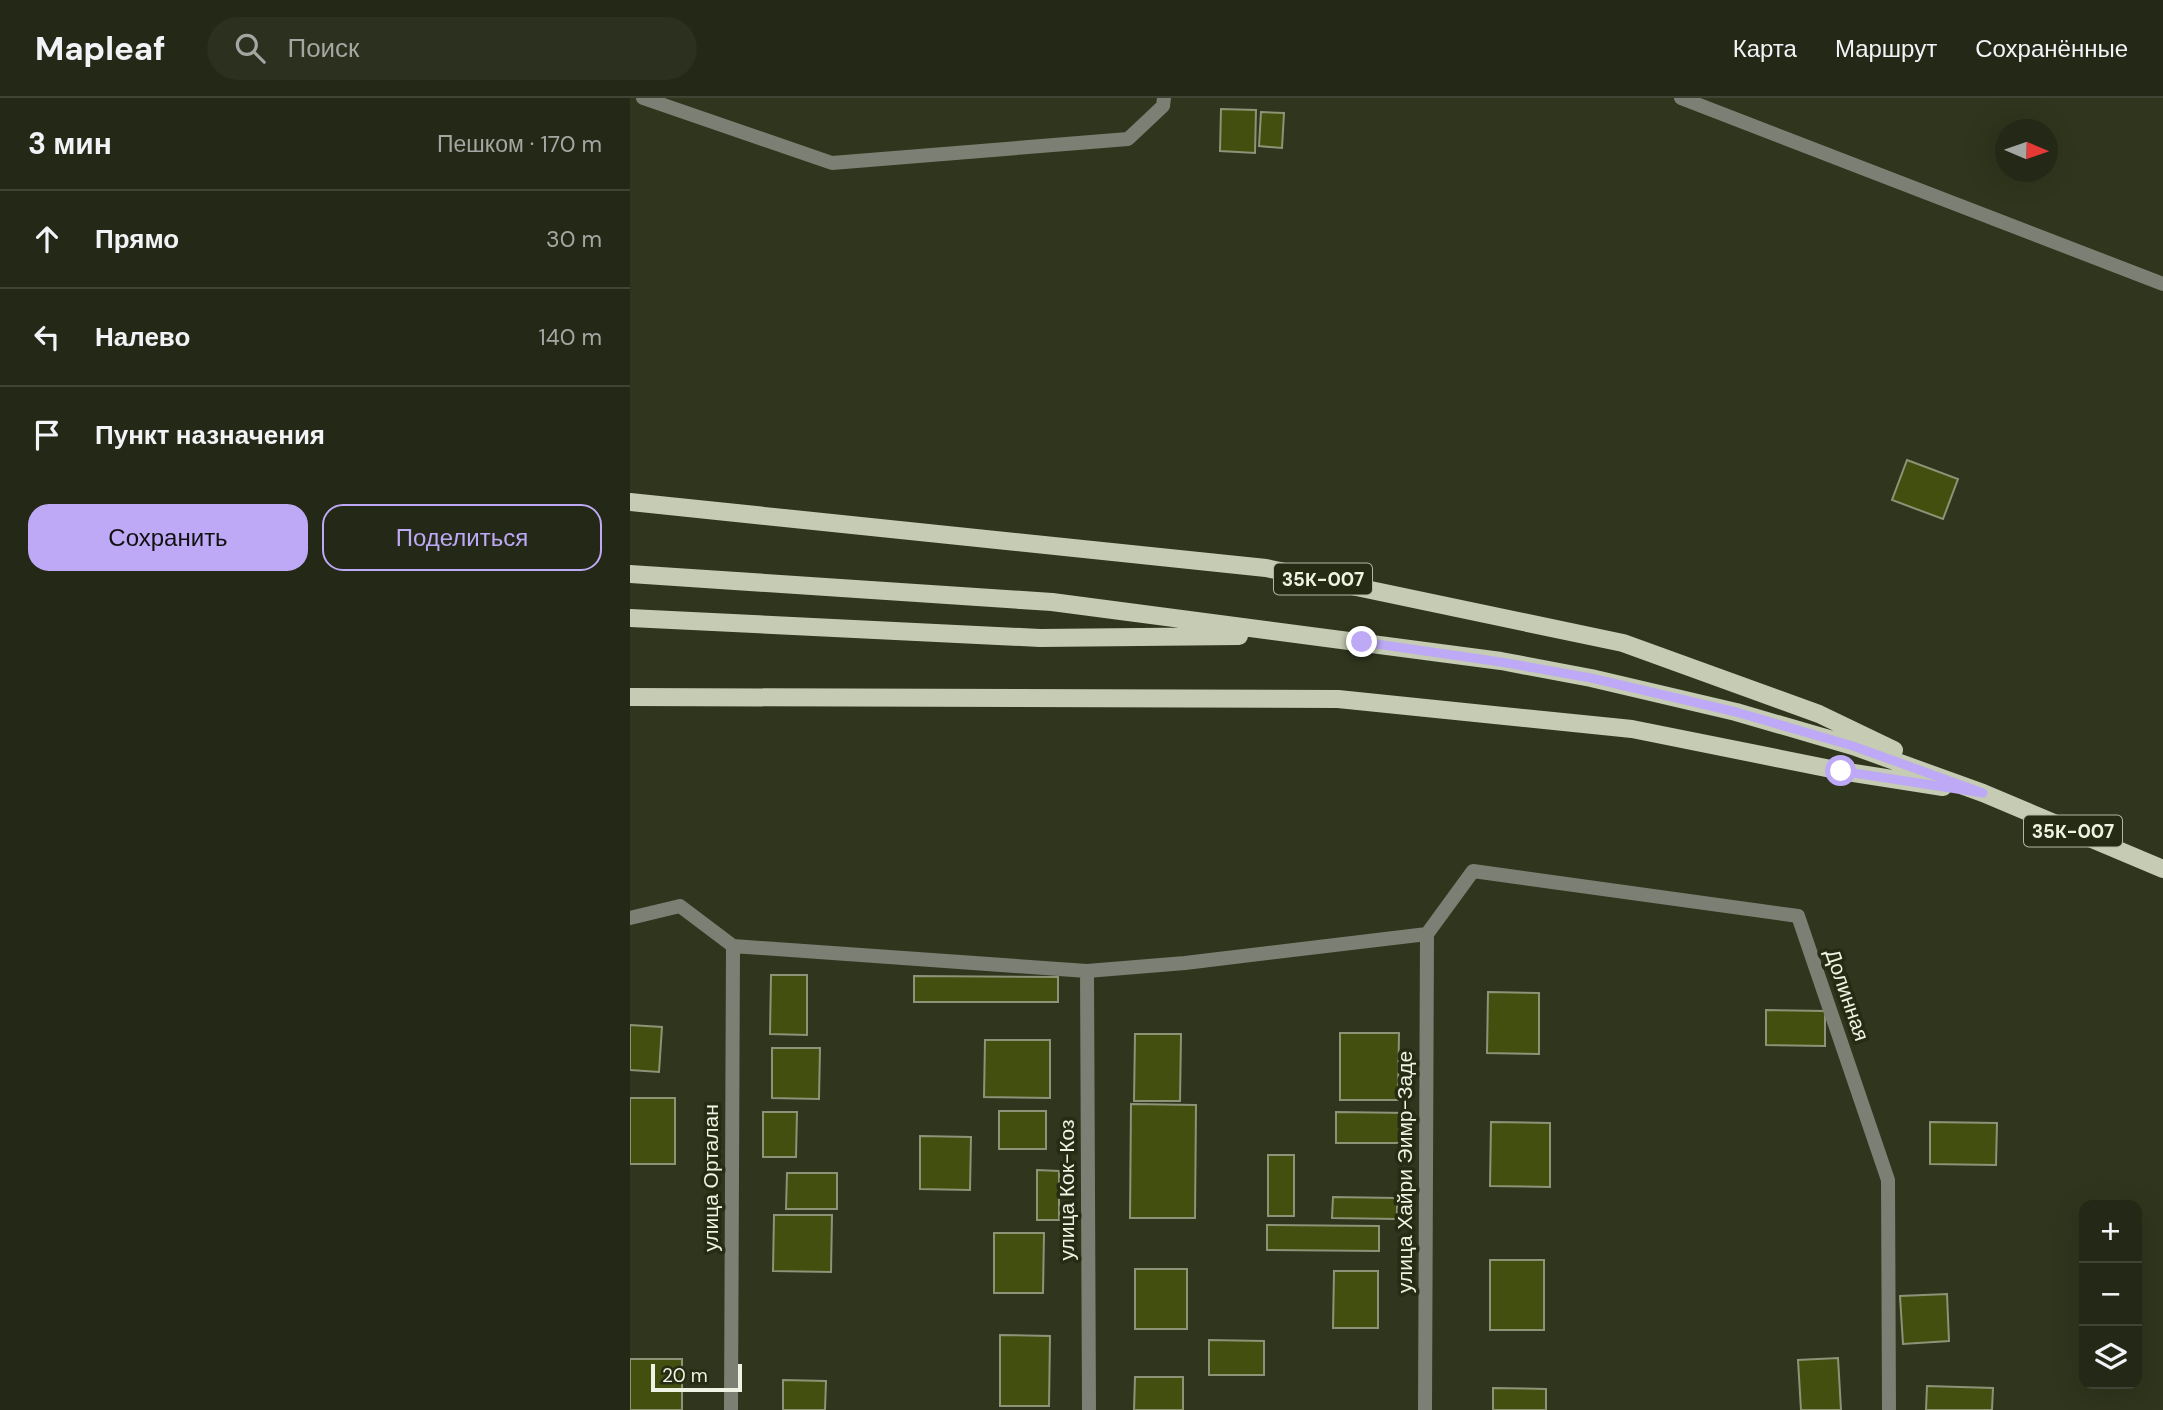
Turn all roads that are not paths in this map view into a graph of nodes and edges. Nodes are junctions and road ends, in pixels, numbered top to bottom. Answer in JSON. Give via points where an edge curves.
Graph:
{"nodes":[{"id":1,"x":643,"y":98,"type":"edge"},
{"id":2,"x":1164,"y":98,"type":"edge"},
{"id":3,"x":1681,"y":98,"type":"edge"},
{"id":4,"x":2163,"y":284,"type":"edge"},
{"id":5,"x":630,"y":502,"type":"edge"},
{"id":6,"x":630,"y":574,"type":"edge"},
{"id":7,"x":630,"y":618,"type":"edge"},
{"id":8,"x":1302,"y":636,"type":"junction"},
{"id":9,"x":630,"y":697,"type":"edge"},
{"id":10,"x":1983,"y":793,"type":"junction"},
{"id":11,"x":2163,"y":869,"type":"edge"},
{"id":12,"x":630,"y":918,"type":"edge"},
{"id":13,"x":1427,"y":933,"type":"junction"},
{"id":14,"x":733,"y":946,"type":"junction"},
{"id":15,"x":1087,"y":971,"type":"junction"},
{"id":16,"x":732,"y":1410,"type":"edge"},
{"id":17,"x":1089,"y":1410,"type":"edge"},
{"id":18,"x":1424,"y":1410,"type":"edge"},
{"id":19,"x":1889,"y":1410,"type":"edge"}],
"edges":[{"from":1,"to":2,"type":"street","via":[[832,163],[1128,139],[1163,106]]},
{"from":3,"to":4,"type":"street"},
{"from":5,"to":10,"type":"main road","number":"35К-007","via":[[1266,568],[1609,640],[1819,714]]},
{"from":6,"to":8,"type":"main road","number":"35К-007","via":[[1052,602]]},
{"from":7,"to":8,"type":"main road","number":"35К-007","via":[[1040,638]]},
{"from":8,"to":10,"type":"main road","number":"35К-007","via":[[1591,678],[1840,742]]},
{"from":9,"to":10,"type":"main road","number":"35К-007","via":[[1338,699],[1632,729],[1841,771]]},
{"from":10,"to":11,"type":"main road","number":"35К-007"},
{"from":12,"to":14,"type":"street","via":[[680,906]]},
{"from":13,"to":15,"type":"street"},
{"from":13,"to":18,"type":"street","name":"улица Хайри Эимр-Заде"},
{"from":13,"to":19,"type":"street","name":"Долинная","via":[[1473,871],[1798,916],[1888,1180]]},
{"from":14,"to":15,"type":"street"},
{"from":14,"to":16,"type":"street","name":"улица Орталан"},
{"from":15,"to":17,"type":"street","name":"улица Кок-Коз"}]}
